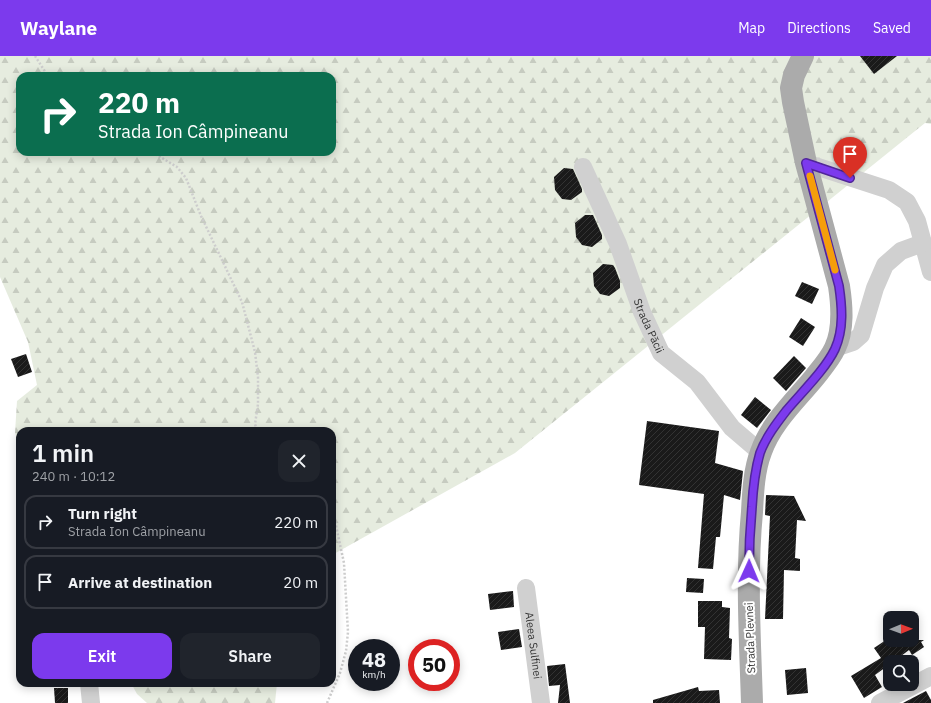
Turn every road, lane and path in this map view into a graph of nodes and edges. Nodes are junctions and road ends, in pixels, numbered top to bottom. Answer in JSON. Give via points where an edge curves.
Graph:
{"nodes":[{"id":1,"x":35,"y":56,"type":"edge"},
{"id":2,"x":804,"y":56,"type":"edge"},
{"id":3,"x":45,"y":72,"type":"edge"},
{"id":4,"x":159,"y":156,"type":"edge"},
{"id":5,"x":806,"y":163,"type":"junction"},
{"id":6,"x":583,"y":167,"type":"dead end"},
{"id":7,"x":923,"y":242,"type":"junction"},
{"id":8,"x":931,"y":272,"type":"edge"},
{"id":9,"x":835,"y":348,"type":"junction"},
{"id":10,"x":256,"y":427,"type":"edge"},
{"id":11,"x":760,"y":452,"type":"junction"},
{"id":12,"x":336,"y":525,"type":"edge"},
{"id":13,"x":526,"y":588,"type":"dead end"},
{"id":14,"x":931,"y":676,"type":"edge"},
{"id":15,"x":336,"y":682,"type":"edge"},
{"id":16,"x":90,"y":687,"type":"edge"},
{"id":17,"x":334,"y":687,"type":"edge"},
{"id":18,"x":92,"y":703,"type":"edge"},
{"id":19,"x":327,"y":703,"type":"edge"},
{"id":20,"x":541,"y":703,"type":"edge"},
{"id":21,"x":752,"y":703,"type":"edge"},
{"id":22,"x":880,"y":703,"type":"edge"}],
"edges":[{"from":1,"to":3,"type":"path"},
{"from":2,"to":5,"type":"main road","name":"Strada Plevnei","via":[[794,75],[791,88]]},
{"from":4,"to":10,"type":"path","via":[[177,167],[186,178],[242,302],[255,352],[258,377]]},
{"from":5,"to":7,"type":"street","via":[[889,190],[907,202],[917,221]]},
{"from":5,"to":9,"type":"main road","name":"Strada Plevnei","via":[[842,304],[841,327]]},
{"from":6,"to":11,"type":"street","name":"Strada Păcii","via":[[618,244],[642,312],[661,353],[696,382],[732,428]]},
{"from":7,"to":8,"type":"street"},
{"from":7,"to":9,"type":"street","via":[[901,251],[885,265],[861,335],[853,342]]},
{"from":9,"to":11,"type":"main road","name":"Strada Plevnei","via":[[824,366],[776,424]]},
{"from":11,"to":21,"type":"main road","name":"Strada Plevnei","via":[[753,492],[749,558]]},
{"from":12,"to":15,"type":"path","via":[[344,562],[348,632],[346,651]]},
{"from":13,"to":20,"type":"street","name":"Aleea Sulfinei"},
{"from":14,"to":22,"type":"street"},
{"from":16,"to":18,"type":"street"},
{"from":17,"to":19,"type":"path"}]}
